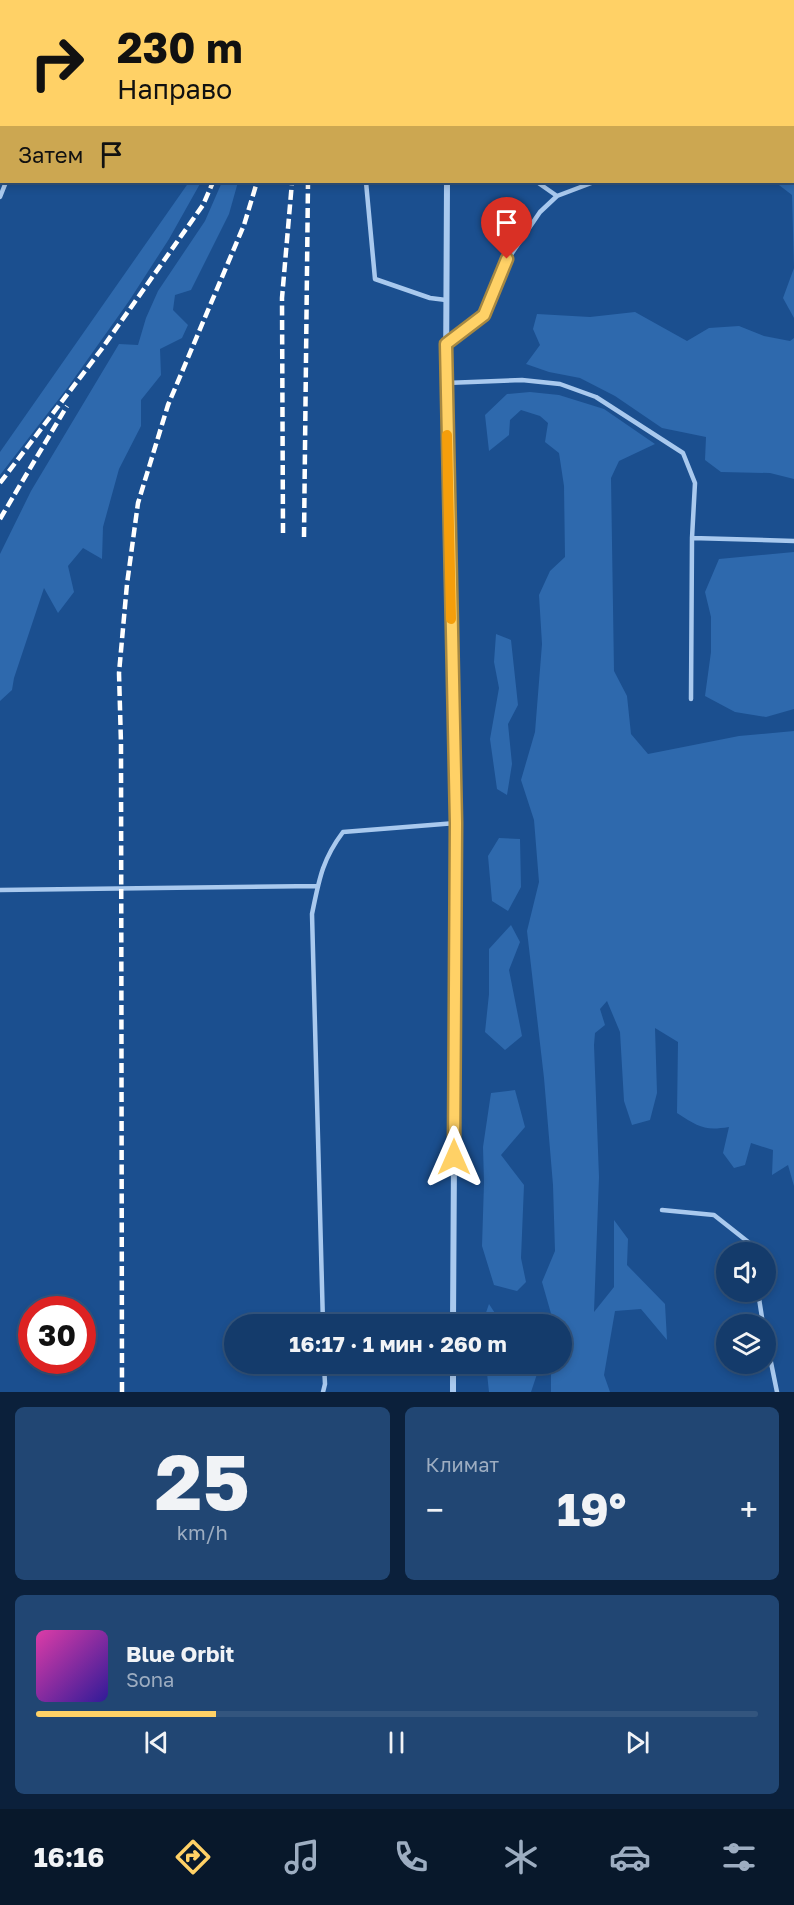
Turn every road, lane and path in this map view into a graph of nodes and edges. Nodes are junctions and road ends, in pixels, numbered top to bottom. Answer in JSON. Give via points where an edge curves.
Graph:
{"nodes":[{"id":1,"x":6,"y":183,"type":"edge"},
{"id":2,"x":366,"y":183,"type":"edge"},
{"id":3,"x":447,"y":183,"type":"edge"},
{"id":4,"x":538,"y":183,"type":"edge"},
{"id":5,"x":591,"y":183,"type":"edge"},
{"id":6,"x":557,"y":196,"type":"junction"},
{"id":7,"x":0,"y":197,"type":"edge"},
{"id":8,"x":446,"y":300,"type":"junction"},
{"id":9,"x":446,"y":344,"type":"junction"},
{"id":10,"x":446,"y":383,"type":"junction"},
{"id":11,"x":692,"y":538,"type":"junction"},
{"id":12,"x":794,"y":542,"type":"edge"},
{"id":13,"x":691,"y":699,"type":"dead end"},
{"id":14,"x":456,"y":823,"type":"junction"},
{"id":15,"x":318,"y":886,"type":"junction"},
{"id":16,"x":0,"y":890,"type":"edge"},
{"id":17,"x":662,"y":1210,"type":"dead end"},
{"id":18,"x":748,"y":1242,"type":"edge"},
{"id":19,"x":323,"y":1314,"type":"edge"},
{"id":20,"x":453,"y":1314,"type":"edge"},
{"id":21,"x":324,"y":1374,"type":"edge"},
{"id":22,"x":453,"y":1374,"type":"edge"},
{"id":23,"x":773,"y":1374,"type":"edge"},
{"id":24,"x":323,"y":1392,"type":"edge"},
{"id":25,"x":453,"y":1392,"type":"edge"},
{"id":26,"x":777,"y":1392,"type":"edge"}],
"edges":[{"from":1,"to":7,"type":"lane"},
{"from":2,"to":8,"type":"lane","via":[[375,279]]},
{"from":3,"to":8,"type":"street"},
{"from":4,"to":6,"type":"lane"},
{"from":5,"to":6,"type":"lane"},
{"from":6,"to":9,"type":"lane","via":[[540,212],[507,259],[484,315]]},
{"from":8,"to":9,"type":"street"},
{"from":9,"to":10,"type":"street"},
{"from":10,"to":11,"type":"lane","via":[[522,380],[560,384],[597,397],[683,453],[695,483]]},
{"from":10,"to":14,"type":"street"},
{"from":11,"to":12,"type":"lane"},
{"from":11,"to":13,"type":"lane"},
{"from":14,"to":15,"type":"lane","via":[[343,832],[331,848]]},
{"from":14,"to":20,"type":"street"},
{"from":15,"to":16,"type":"lane"},
{"from":15,"to":19,"type":"lane","via":[[312,914]]},
{"from":17,"to":18,"type":"lane","via":[[714,1215]]},
{"from":21,"to":24,"type":"lane"},
{"from":22,"to":25,"type":"street"},
{"from":23,"to":26,"type":"lane"}]}
